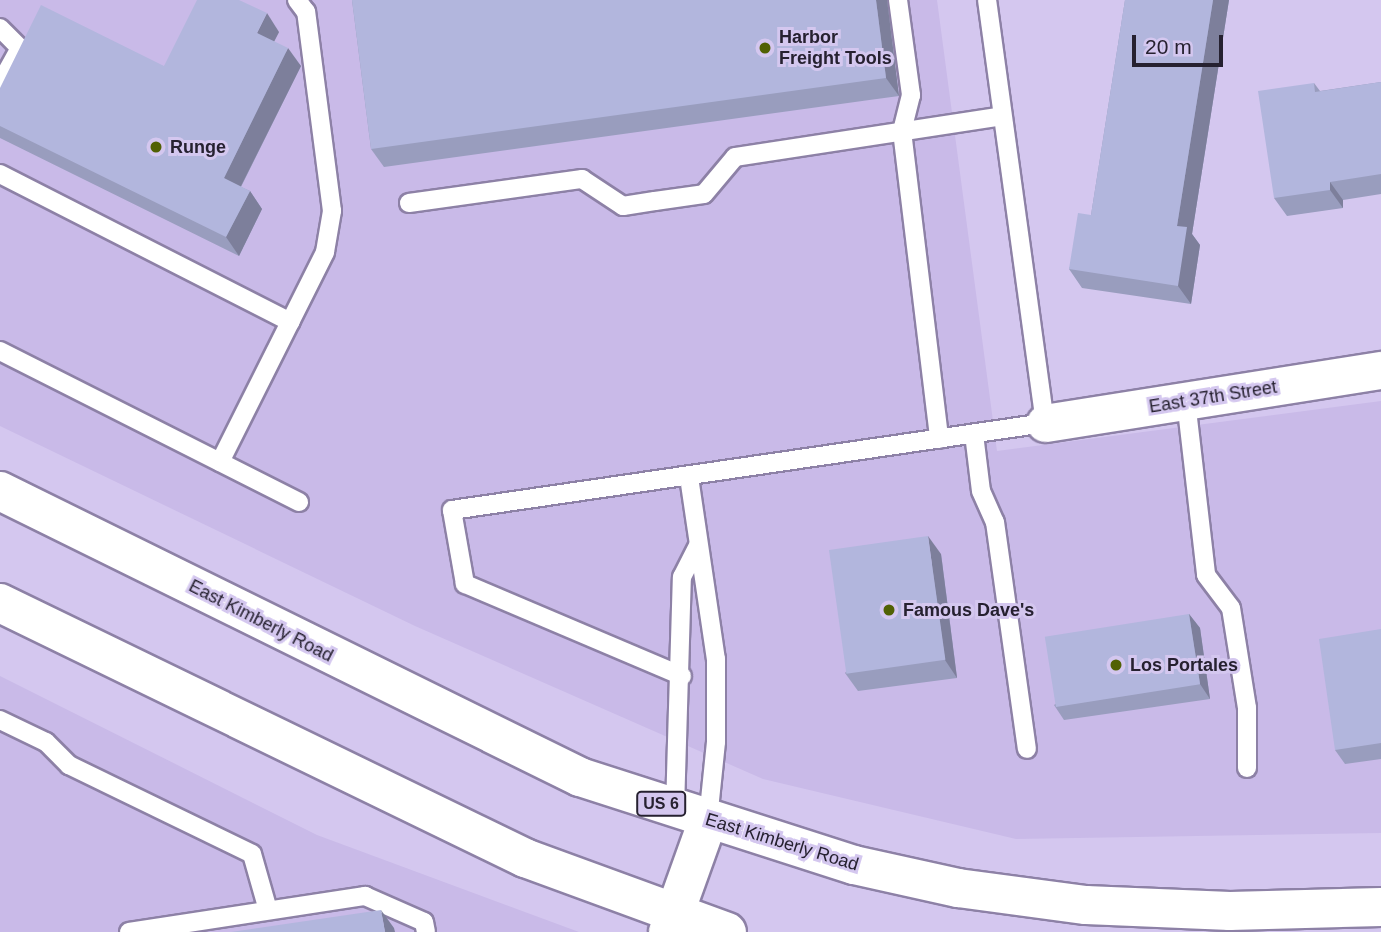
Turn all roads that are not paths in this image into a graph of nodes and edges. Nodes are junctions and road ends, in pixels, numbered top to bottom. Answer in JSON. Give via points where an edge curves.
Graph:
{"nodes":[{"id":1,"x":297,"y":0,"type":"edge"},
{"id":2,"x":898,"y":0,"type":"edge"},
{"id":3,"x":987,"y":0,"type":"edge"},
{"id":4,"x":0,"y":28,"type":"edge"},
{"id":5,"x":0,"y":84,"type":"edge"},
{"id":6,"x":1002,"y":116,"type":"junction"},
{"id":7,"x":902,"y":131,"type":"junction"},
{"id":8,"x":0,"y":174,"type":"edge"},
{"id":9,"x":410,"y":203,"type":"dead end"},
{"id":10,"x":290,"y":322,"type":"junction"},
{"id":11,"x":0,"y":351,"type":"edge"},
{"id":12,"x":1381,"y":370,"type":"edge"},
{"id":13,"x":1186,"y":401,"type":"junction"},
{"id":14,"x":1045,"y":423,"type":"junction"},
{"id":15,"x":974,"y":434,"type":"junction"},
{"id":16,"x":939,"y":439,"type":"junction"},
{"id":17,"x":220,"y":462,"type":"junction"},
{"id":18,"x":689,"y":477,"type":"junction"},
{"id":19,"x":0,"y":491,"type":"edge"},
{"id":20,"x":299,"y":502,"type":"dead end"},
{"id":21,"x":698,"y":545,"type":"junction"},
{"id":22,"x":0,"y":603,"type":"edge"},
{"id":23,"x":682,"y":676,"type":"junction"},
{"id":24,"x":0,"y":720,"type":"edge"},
{"id":25,"x":1027,"y":749,"type":"dead end"},
{"id":26,"x":1247,"y":768,"type":"dead end"},
{"id":27,"x":692,"y":815,"type":"junction"},
{"id":28,"x":1381,"y":907,"type":"edge"},
{"id":29,"x":268,"y":910,"type":"junction"},
{"id":30,"x":670,"y":923,"type":"edge"},
{"id":31,"x":129,"y":932,"type":"edge"},
{"id":32,"x":426,"y":932,"type":"edge"},
{"id":33,"x":727,"y":932,"type":"edge"}],
"edges":[{"from":1,"to":10,"type":"lane","via":[[306,12],[332,211],[325,252]]},
{"from":2,"to":7,"type":"lane","via":[[911,95]]},
{"from":3,"to":6,"type":"lane"},
{"from":4,"to":5,"type":"lane","via":[[20,48]]},
{"from":6,"to":7,"type":"lane"},
{"from":6,"to":14,"type":"lane"},
{"from":7,"to":9,"type":"lane","via":[[735,157],[704,194],[644,203],[623,206],[582,179]]},
{"from":7,"to":16,"type":"lane"},
{"from":8,"to":10,"type":"lane"},
{"from":10,"to":17,"type":"lane"},
{"from":11,"to":17,"type":"lane"},
{"from":12,"to":13,"type":"street","name":"East 37th Street"},
{"from":13,"to":14,"type":"street","name":"East 37th Street"},
{"from":13,"to":26,"type":"lane","via":[[1206,575],[1231,608],[1247,708]]},
{"from":14,"to":15,"type":"lane"},
{"from":15,"to":16,"type":"lane"},
{"from":15,"to":25,"type":"lane","via":[[981,491],[995,522]]},
{"from":16,"to":18,"type":"lane"},
{"from":17,"to":20,"type":"lane"},
{"from":18,"to":21,"type":"lane"},
{"from":18,"to":23,"type":"lane","via":[[452,510],[465,584]]},
{"from":19,"to":27,"type":"main road","name":"East Kimberly Road","number":"US 6","via":[[580,777]]},
{"from":21,"to":23,"type":"lane","via":[[682,578]]},
{"from":21,"to":27,"type":"lane","via":[[716,659],[716,743]]},
{"from":22,"to":30,"type":"main road","via":[[392,797]]},
{"from":23,"to":27,"type":"lane"},
{"from":24,"to":29,"type":"lane","via":[[47,742],[69,765],[252,854]]},
{"from":27,"to":28,"type":"main road","name":"East Kimberly Road","number":"US 6","via":[[854,865],[958,888],[1086,905],[1230,911]]},
{"from":27,"to":30,"type":"main road"},
{"from":29,"to":31,"type":"lane"},
{"from":29,"to":32,"type":"lane","via":[[365,896],[424,922]]},
{"from":30,"to":33,"type":"main road"}]}
